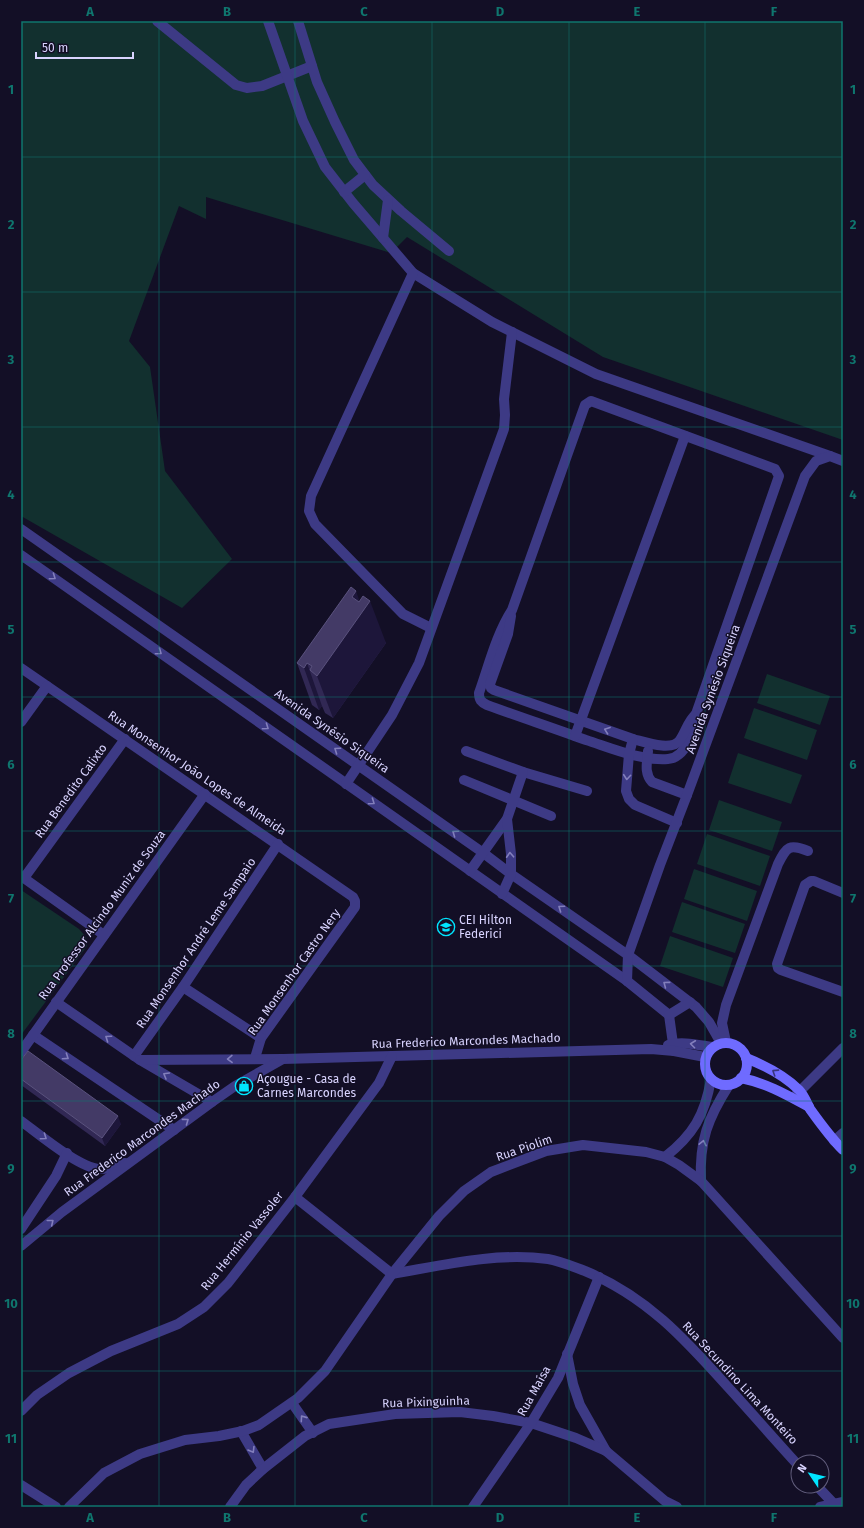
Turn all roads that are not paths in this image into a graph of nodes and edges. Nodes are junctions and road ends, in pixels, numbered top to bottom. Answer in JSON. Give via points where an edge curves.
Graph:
{"nodes":[{"id":1,"x":156,"y":21,"type":"edge"},
{"id":2,"x":268,"y":21,"type":"edge"},
{"id":3,"x":298,"y":21,"type":"edge"},
{"id":4,"x":312,"y":66,"type":"junction"},
{"id":5,"x":287,"y":76,"type":"junction"},
{"id":6,"x":365,"y":175,"type":"junction"},
{"id":7,"x":344,"y":192,"type":"junction"},
{"id":8,"x":388,"y":200,"type":"junction"},
{"id":9,"x":383,"y":238,"type":"junction"},
{"id":10,"x":449,"y":251,"type":"dead end"},
{"id":11,"x":413,"y":273,"type":"junction"},
{"id":12,"x":512,"y":332,"type":"junction"},
{"id":13,"x":685,"y":436,"type":"junction"},
{"id":14,"x":830,"y":456,"type":"junction"},
{"id":15,"x":843,"y":461,"type":"edge"},
{"id":16,"x":21,"y":529,"type":"edge"},
{"id":17,"x":21,"y":555,"type":"edge"},
{"id":18,"x":512,"y":610,"type":"junction"},
{"id":19,"x":431,"y":628,"type":"junction"},
{"id":20,"x":21,"y":668,"type":"edge"},
{"id":21,"x":47,"y":686,"type":"junction"},
{"id":22,"x":696,"y":714,"type":"junction"},
{"id":23,"x":581,"y":720,"type":"junction"},
{"id":24,"x":21,"y":722,"type":"edge"},
{"id":25,"x":575,"y":736,"type":"junction"},
{"id":26,"x":125,"y":739,"type":"junction"},
{"id":27,"x":633,"y":739,"type":"junction"},
{"id":28,"x":650,"y":744,"type":"junction"},
{"id":29,"x":466,"y":751,"type":"dead end"},
{"id":30,"x":629,"y":754,"type":"junction"},
{"id":31,"x":647,"y":757,"type":"junction"},
{"id":32,"x":358,"y":765,"type":"junction"},
{"id":33,"x":523,"y":772,"type":"junction"},
{"id":34,"x":464,"y":780,"type":"dead end"},
{"id":35,"x":346,"y":784,"type":"junction"},
{"id":36,"x":587,"y":791,"type":"dead end"},
{"id":37,"x":205,"y":794,"type":"junction"},
{"id":38,"x":687,"y":795,"type":"junction"},
{"id":39,"x":514,"y":800,"type":"junction"},
{"id":40,"x":551,"y":816,"type":"dead end"},
{"id":41,"x":507,"y":819,"type":"junction"},
{"id":42,"x":677,"y":823,"type":"junction"},
{"id":43,"x":278,"y":844,"type":"junction"},
{"id":44,"x":808,"y":851,"type":"dead end"},
{"id":45,"x":482,"y":852,"type":"junction"},
{"id":46,"x":470,"y":871,"type":"junction"},
{"id":47,"x":511,"y":874,"type":"junction"},
{"id":48,"x":22,"y":877,"type":"edge"},
{"id":49,"x":843,"y":893,"type":"edge"},
{"id":50,"x":502,"y":894,"type":"junction"},
{"id":51,"x":355,"y":901,"type":"joint"},
{"id":52,"x":104,"y":935,"type":"junction"},
{"id":53,"x":628,"y":955,"type":"junction"},
{"id":54,"x":627,"y":981,"type":"junction"},
{"id":55,"x":183,"y":987,"type":"junction"},
{"id":56,"x":843,"y":992,"type":"edge"},
{"id":57,"x":56,"y":1002,"type":"junction"},
{"id":58,"x":690,"y":1002,"type":"junction"},
{"id":59,"x":669,"y":1015,"type":"junction"},
{"id":60,"x":34,"y":1035,"type":"junction"},
{"id":61,"x":260,"y":1038,"type":"junction"},
{"id":62,"x":719,"y":1044,"type":"junction"},
{"id":63,"x":674,"y":1047,"type":"junction"},
{"id":64,"x":843,"y":1048,"type":"edge"},
{"id":65,"x":21,"y":1052,"type":"edge"},
{"id":66,"x":392,"y":1056,"type":"junction"},
{"id":67,"x":705,"y":1057,"type":"junction"},
{"id":68,"x":137,"y":1058,"type":"junction"},
{"id":69,"x":255,"y":1058,"type":"junction"},
{"id":70,"x":746,"y":1058,"type":"junction"},
{"id":71,"x":283,"y":1059,"type":"junction"},
{"id":72,"x":741,"y":1078,"type":"junction"},
{"id":73,"x":711,"y":1080,"type":"junction"},
{"id":74,"x":729,"y":1085,"type":"junction"},
{"id":75,"x":796,"y":1094,"type":"junction"},
{"id":76,"x":212,"y":1102,"type":"junction"},
{"id":77,"x":21,"y":1121,"type":"edge"},
{"id":78,"x":174,"y":1130,"type":"junction"},
{"id":79,"x":843,"y":1133,"type":"edge"},
{"id":80,"x":834,"y":1141,"type":"junction"},
{"id":81,"x":843,"y":1150,"type":"edge"},
{"id":82,"x":67,"y":1153,"type":"junction"},
{"id":83,"x":665,"y":1157,"type":"junction"},
{"id":84,"x":132,"y":1161,"type":"junction"},
{"id":85,"x":700,"y":1181,"type":"junction"},
{"id":86,"x":295,"y":1197,"type":"junction"},
{"id":87,"x":21,"y":1229,"type":"edge"},
{"id":88,"x":21,"y":1246,"type":"edge"},
{"id":89,"x":392,"y":1274,"type":"junction"},
{"id":90,"x":599,"y":1277,"type":"junction"},
{"id":91,"x":843,"y":1338,"type":"edge"},
{"id":92,"x":567,"y":1354,"type":"junction"},
{"id":93,"x":292,"y":1403,"type":"junction"},
{"id":94,"x":21,"y":1411,"type":"edge"},
{"id":95,"x":531,"y":1423,"type":"junction"},
{"id":96,"x":241,"y":1431,"type":"junction"},
{"id":97,"x":313,"y":1433,"type":"junction"},
{"id":98,"x":606,"y":1451,"type":"junction"},
{"id":99,"x":790,"y":1456,"type":"edge"},
{"id":100,"x":264,"y":1469,"type":"junction"},
{"id":101,"x":21,"y":1485,"type":"edge"},
{"id":102,"x":827,"y":1494,"type":"edge"},
{"id":103,"x":838,"y":1503,"type":"edge"},
{"id":104,"x":56,"y":1507,"type":"edge"},
{"id":105,"x":69,"y":1507,"type":"edge"},
{"id":106,"x":230,"y":1507,"type":"edge"},
{"id":107,"x":474,"y":1507,"type":"edge"},
{"id":108,"x":677,"y":1507,"type":"edge"},
{"id":109,"x":820,"y":1507,"type":"edge"}],
"edges":[{"from":1,"to":5,"type":"street","via":[[236,85],[247,88],[262,86]]},
{"from":2,"to":5,"type":"street"},
{"from":3,"to":4,"type":"street"},
{"from":4,"to":5,"type":"street"},
{"from":4,"to":6,"type":"street","via":[[335,122],[354,160]]},
{"from":5,"to":7,"type":"street","via":[[303,121],[325,167]]},
{"from":6,"to":7,"type":"street"},
{"from":6,"to":8,"type":"street"},
{"from":7,"to":9,"type":"street"},
{"from":8,"to":9,"type":"street"},
{"from":8,"to":10,"type":"street"},
{"from":9,"to":11,"type":"street"},
{"from":11,"to":12,"type":"street"},
{"from":11,"to":19,"type":"street","via":[[311,496],[310,511],[315,524],[403,614]]},
{"from":12,"to":14,"type":"street","via":[[596,374]]},
{"from":12,"to":19,"type":"street","via":[[504,399],[504,429]]},
{"from":13,"to":18,"type":"street","via":[[588,402]]},
{"from":13,"to":22,"type":"street","via":[[775,469],[779,476]]},
{"from":13,"to":23,"type":"street"},
{"from":14,"to":15,"type":"street"},
{"from":14,"to":38,"type":"street","name":"Avenida Synésio Siqueira","via":[[816,461],[805,476]]},
{"from":32,"to":16,"type":"street","name":"Avenida Synésio Siqueira","one_way":true},
{"from":17,"to":35,"type":"street","one_way":true},
{"from":18,"to":23,"type":"street","via":[[508,634],[490,684],[491,688]]},
{"from":18,"to":25,"type":"street","via":[[498,635],[479,699],[487,705]]},
{"from":19,"to":32,"type":"street","via":[[419,663],[392,715]]},
{"from":20,"to":21,"type":"street","name":"Rua Monsenhor João Lopes de Almeida"},
{"from":21,"to":24,"type":"street"},
{"from":21,"to":26,"type":"street","name":"Rua Monsenhor João Lopes de Almeida"},
{"from":22,"to":28,"type":"street","via":[[676,745],[672,747]]},
{"from":22,"to":31,"type":"street","via":[[696,724],[688,745],[680,755],[669,759]]},
{"from":23,"to":25,"type":"street"},
{"from":27,"to":23,"type":"street","one_way":true},
{"from":25,"to":30,"type":"street"},
{"from":26,"to":37,"type":"street","name":"Rua Monsenhor João Lopes de Almeida"},
{"from":26,"to":48,"type":"street","name":"Rua Benedito Calixto"},
{"from":27,"to":28,"type":"street"},
{"from":27,"to":30,"type":"street"},
{"from":28,"to":31,"type":"street"},
{"from":29,"to":33,"type":"street"},
{"from":30,"to":31,"type":"street"},
{"from":30,"to":42,"type":"street","one_way":true,"via":[[626,791],[629,799],[635,805]]},
{"from":31,"to":38,"type":"street","via":[[646,770],[652,782]]},
{"from":32,"to":35,"type":"street"},
{"from":45,"to":32,"type":"street","name":"Avenida Synésio Siqueira","one_way":true},
{"from":33,"to":36,"type":"street"},
{"from":33,"to":39,"type":"street"},
{"from":34,"to":39,"type":"street"},
{"from":35,"to":46,"type":"street","one_way":true},
{"from":37,"to":43,"type":"street","name":"Rua Monsenhor João Lopes de Almeida"},
{"from":37,"to":52,"type":"street","name":"Rua Professor Alcindo Muniz de Souza"},
{"from":38,"to":42,"type":"street","name":"Avenida Synésio Siqueira"},
{"from":39,"to":40,"type":"street"},
{"from":39,"to":41,"type":"street"},
{"from":41,"to":45,"type":"street"},
{"from":47,"to":41,"type":"street","one_way":true},
{"from":42,"to":53,"type":"street","name":"Avenida Synésio Siqueira"},
{"from":43,"to":51,"type":"street","name":"Rua Monsenhor João Lopes de Almeida","via":[[353,897]]},
{"from":43,"to":55,"type":"street","name":"Rua Monsenhor André Leme Sampaio"},
{"from":44,"to":62,"type":"street","via":[[789,848],[778,864],[726,1005]]},
{"from":45,"to":46,"type":"street"},
{"from":45,"to":47,"type":"street","name":"Avenida Synésio Siqueira"},
{"from":46,"to":50,"type":"street"},
{"from":47,"to":50,"type":"street"},
{"from":53,"to":47,"type":"street","name":"Avenida Synésio Siqueira","one_way":true},
{"from":48,"to":52,"type":"street"},
{"from":49,"to":56,"type":"street","via":[[814,881],[806,885],[777,964],[781,970]]},
{"from":50,"to":54,"type":"street"},
{"from":51,"to":61,"type":"street","name":"Rua Monsenhor Castro Nery","via":[[355,907]]},
{"from":52,"to":57,"type":"street","name":"Rua Professor Alcindo Muniz de Souza"},
{"from":53,"to":54,"type":"street","name":"Avenida Synésio Siqueira"},
{"from":58,"to":53,"type":"street","name":"Avenida Synésio Siqueira","one_way":true},
{"from":54,"to":59,"type":"street"},
{"from":55,"to":61,"type":"street"},
{"from":55,"to":68,"type":"street","name":"Rua Monsenhor André Leme Sampaio"},
{"from":57,"to":60,"type":"street","name":"Rua Professor Alcindo Muniz de Souza"},
{"from":68,"to":57,"type":"street","one_way":true},
{"from":58,"to":59,"type":"street"},
{"from":58,"to":62,"type":"street","name":"Avenida Synésio Siqueira","via":[[709,1022]]},
{"from":59,"to":63,"type":"street"},
{"from":60,"to":65,"type":"street","name":"Rua Professor Alcindo Muniz de Souza"},
{"from":60,"to":78,"type":"street","one_way":true},
{"from":61,"to":69,"type":"street","name":"Rua Monsenhor Castro Nery"},
{"from":62,"to":63,"type":"street","name":"Rua Frederico Marcondes Machado","one_way":true},
{"from":62,"to":67,"type":"street"},
{"from":62,"to":70,"type":"street","via":[[737,1045]]},
{"from":63,"to":66,"type":"street","name":"Rua Frederico Marcondes Machado"},
{"from":63,"to":67,"type":"street","name":"Rua Frederico Marcondes Machado"},
{"from":64,"to":75,"type":"street"},
{"from":66,"to":71,"type":"street","name":"Rua Frederico Marcondes Machado"},
{"from":66,"to":86,"type":"street","name":"Rua Hermínio Vassoler","via":[[379,1083]]},
{"from":67,"to":73,"type":"street","via":[[705,1069]]},
{"from":69,"to":68,"type":"street","name":"Rua Frederico Marcondes Machado","one_way":true},
{"from":76,"to":68,"type":"street","one_way":true},
{"from":69,"to":71,"type":"street","name":"Rua Frederico Marcondes Machado"},
{"from":70,"to":72,"type":"street","via":[[747,1065]]},
{"from":75,"to":70,"type":"street","one_way":true,"via":[[776,1072]]},
{"from":71,"to":76,"type":"street","name":"Rua Frederico Marcondes Machado"},
{"from":72,"to":74,"type":"street"},
{"from":72,"to":75,"type":"street"},
{"from":73,"to":74,"type":"street"},
{"from":73,"to":83,"type":"street","via":[[708,1097],[696,1125],[677,1148]]},
{"from":85,"to":74,"type":"street","one_way":true,"via":[[700,1161],[706,1128]]},
{"from":75,"to":80,"type":"street","via":[[810,1108]]},
{"from":78,"to":76,"type":"street","name":"Rua Frederico Marcondes Machado","one_way":true},
{"from":77,"to":82,"type":"street","one_way":true},
{"from":78,"to":84,"type":"street","name":"Rua Frederico Marcondes Machado"},
{"from":79,"to":80,"type":"street"},
{"from":80,"to":81,"type":"street"},
{"from":82,"to":84,"type":"street","via":[[88,1166],[100,1169]]},
{"from":82,"to":87,"type":"street","via":[[56,1176]]},
{"from":83,"to":85,"type":"street","name":"Rua Piolim"},
{"from":83,"to":89,"type":"street","name":"Rua Piolim","via":[[646,1152],[583,1145],[546,1151],[491,1172],[464,1191],[439,1216]]},
{"from":88,"to":84,"type":"street","name":"Rua Frederico Marcondes Machado","one_way":true,"via":[[62,1212]]},
{"from":85,"to":91,"type":"street","name":"Rua Piolim"},
{"from":86,"to":89,"type":"street"},
{"from":86,"to":94,"type":"street","name":"Rua Hermínio Vassoler","via":[[228,1283],[204,1307],[178,1324],[111,1351],[69,1373],[37,1395]]},
{"from":89,"to":90,"type":"street","name":"Rua Secundino Lima Monteiro","via":[[471,1260],[511,1257],[549,1260]]},
{"from":89,"to":93,"type":"street","name":"Rua Piolim","via":[[325,1371]]},
{"from":90,"to":92,"type":"street","name":"Rua Maísa"},
{"from":90,"to":99,"type":"street","name":"Rua Secundino Lima Monteiro","via":[[622,1289],[684,1338]]},
{"from":92,"to":95,"type":"street","name":"Rua Maísa","via":[[558,1378]]},
{"from":92,"to":98,"type":"street","via":[[580,1405]]},
{"from":93,"to":96,"type":"street","name":"Rua Piolim","via":[[259,1425]]},
{"from":97,"to":93,"type":"street","one_way":true},
{"from":95,"to":97,"type":"street","name":"Rua Pixinguinha","via":[[460,1412],[396,1414],[329,1424]]},
{"from":95,"to":98,"type":"street","name":"Rua Pixinguinha"},
{"from":95,"to":107,"type":"street","name":"Rua Maísa"},
{"from":96,"to":100,"type":"street","one_way":true},
{"from":96,"to":105,"type":"street","name":"Rua Piolim","via":[[185,1440],[140,1454],[104,1473]]},
{"from":97,"to":100,"type":"street","name":"Rua Pixinguinha","via":[[305,1436]]},
{"from":98,"to":108,"type":"street","name":"Rua Pixinguinha","via":[[665,1501]]},
{"from":100,"to":106,"type":"street","name":"Rua Pixinguinha","via":[[246,1485]]},
{"from":101,"to":104,"type":"street"},
{"from":102,"to":103,"type":"street"},
{"from":103,"to":109,"type":"street"}]}
